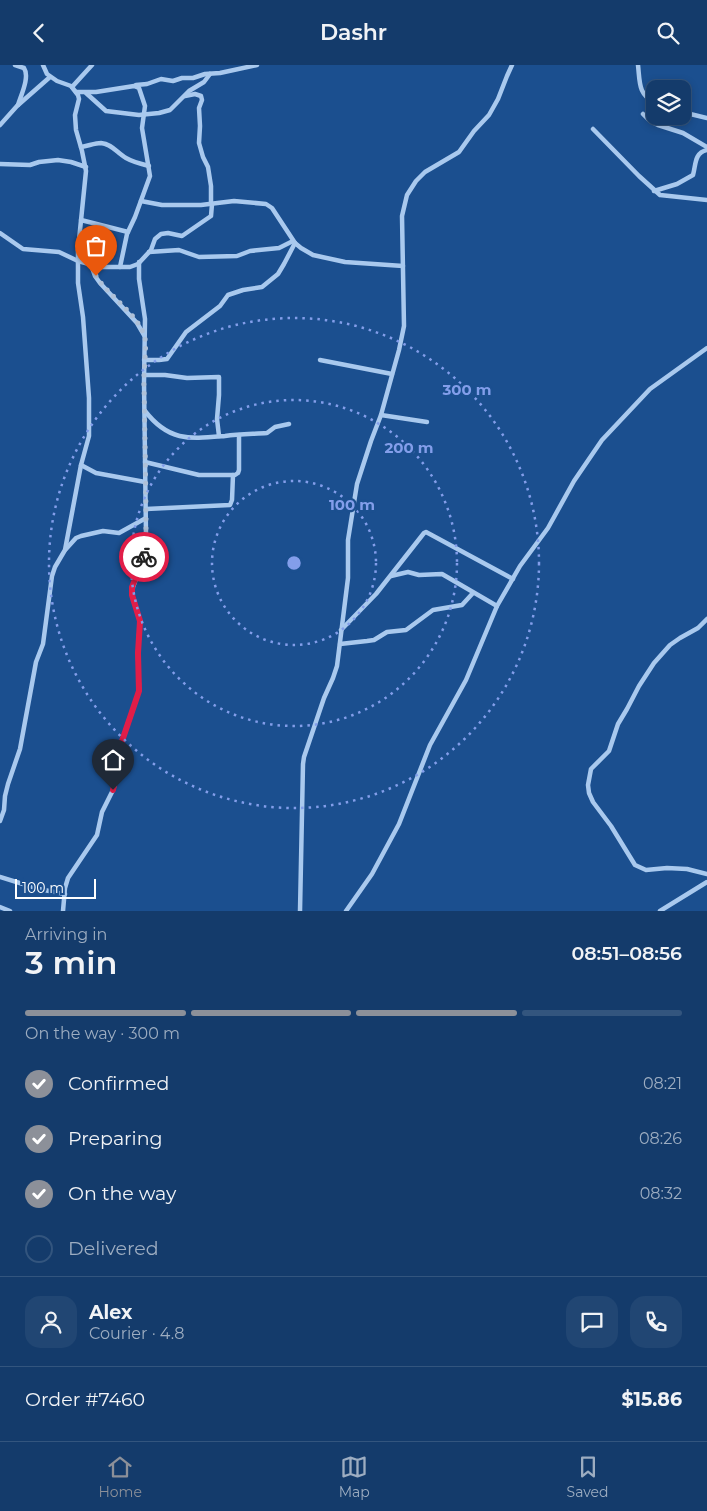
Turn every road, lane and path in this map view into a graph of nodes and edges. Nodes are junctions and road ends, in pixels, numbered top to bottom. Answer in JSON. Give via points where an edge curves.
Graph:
{"nodes":[{"id":1,"x":15,"y":65,"type":"edge"},
{"id":2,"x":43,"y":65,"type":"edge"},
{"id":3,"x":92,"y":65,"type":"edge"},
{"id":4,"x":257,"y":65,"type":"edge"},
{"id":5,"x":512,"y":65,"type":"edge"},
{"id":6,"x":638,"y":65,"type":"edge"},
{"id":7,"x":210,"y":74,"type":"junction"},
{"id":8,"x":50,"y":77,"type":"junction"},
{"id":9,"x":134,"y":85,"type":"junction"},
{"id":10,"x":74,"y":90,"type":"junction"},
{"id":11,"x":85,"y":92,"type":"junction"},
{"id":12,"x":183,"y":96,"type":"junction"},
{"id":13,"x":646,"y":98,"type":"edge"},
{"id":14,"x":17,"y":107,"type":"junction"},
{"id":15,"x":691,"y":114,"type":"edge"},
{"id":16,"x":144,"y":115,"type":"junction"},
{"id":17,"x":643,"y":115,"type":"dead end"},
{"id":18,"x":707,"y":118,"type":"edge"},
{"id":19,"x":0,"y":125,"type":"edge"},
{"id":20,"x":593,"y":129,"type":"dead end"},
{"id":21,"x":81,"y":147,"type":"junction"},
{"id":22,"x":707,"y":149,"type":"edge"},
{"id":23,"x":0,"y":164,"type":"edge"},
{"id":24,"x":149,"y":166,"type":"junction"},
{"id":25,"x":86,"y":167,"type":"junction"},
{"id":26,"x":654,"y":191,"type":"junction"},
{"id":27,"x":707,"y":200,"type":"edge"},
{"id":28,"x":141,"y":201,"type":"junction"},
{"id":29,"x":212,"y":204,"type":"junction"},
{"id":30,"x":82,"y":220,"type":"junction"},
{"id":31,"x":128,"y":232,"type":"junction"},
{"id":32,"x":0,"y":233,"type":"edge"},
{"id":33,"x":294,"y":242,"type":"junction"},
{"id":34,"x":149,"y":252,"type":"junction"},
{"id":35,"x":78,"y":261,"type":"junction"},
{"id":36,"x":139,"y":262,"type":"junction"},
{"id":37,"x":91,"y":265,"type":"junction"},
{"id":38,"x":402,"y":266,"type":"junction"},
{"id":39,"x":120,"y":267,"type":"junction"},
{"id":40,"x":145,"y":339,"type":"junction"},
{"id":41,"x":707,"y":348,"type":"edge"},
{"id":42,"x":144,"y":359,"type":"junction"},
{"id":43,"x":320,"y":360,"type":"dead end"},
{"id":44,"x":392,"y":374,"type":"junction"},
{"id":45,"x":144,"y":375,"type":"junction"},
{"id":46,"x":144,"y":410,"type":"junction"},
{"id":47,"x":382,"y":415,"type":"junction"},
{"id":48,"x":427,"y":422,"type":"dead end"},
{"id":49,"x":289,"y":424,"type":"dead end"},
{"id":50,"x":239,"y":435,"type":"junction"},
{"id":51,"x":219,"y":436,"type":"junction"},
{"id":52,"x":145,"y":463,"type":"junction"},
{"id":53,"x":81,"y":465,"type":"junction"},
{"id":54,"x":233,"y":475,"type":"junction"},
{"id":55,"x":145,"y":482,"type":"junction"},
{"id":56,"x":146,"y":509,"type":"junction"},
{"id":57,"x":146,"y":518,"type":"junction"},
{"id":58,"x":65,"y":550,"type":"junction"},
{"id":59,"x":390,"y":577,"type":"junction"},
{"id":60,"x":513,"y":579,"type":"junction"},
{"id":61,"x":473,"y":593,"type":"junction"},
{"id":62,"x":497,"y":607,"type":"junction"},
{"id":63,"x":707,"y":619,"type":"edge"},
{"id":64,"x":340,"y":631,"type":"junction"},
{"id":65,"x":340,"y":643,"type":"junction"},
{"id":66,"x":0,"y":821,"type":"edge"},
{"id":67,"x":707,"y":874,"type":"edge"},
{"id":68,"x":0,"y":877,"type":"edge"},
{"id":69,"x":707,"y":883,"type":"edge"},
{"id":70,"x":64,"y":894,"type":"junction"},
{"id":71,"x":0,"y":907,"type":"edge"},
{"id":72,"x":10,"y":911,"type":"edge"},
{"id":73,"x":63,"y":911,"type":"edge"},
{"id":74,"x":300,"y":911,"type":"edge"},
{"id":75,"x":346,"y":911,"type":"edge"},
{"id":76,"x":660,"y":911,"type":"edge"}],
"edges":[{"from":1,"to":14,"type":"street","via":[[24,68],[26,73]]},
{"from":2,"to":8,"type":"street"},
{"from":3,"to":10,"type":"street"},
{"from":4,"to":7,"type":"street"},
{"from":5,"to":38,"type":"street","via":[[495,105],[461,149],[425,172],[410,190],[402,216]]},
{"from":6,"to":13,"type":"street","via":[[642,92]]},
{"from":7,"to":9,"type":"street"},
{"from":7,"to":12,"type":"street"},
{"from":8,"to":10,"type":"street"},
{"from":8,"to":14,"type":"street"},
{"from":9,"to":11,"type":"street"},
{"from":9,"to":16,"type":"street","via":[[139,87],[144,101]]},
{"from":10,"to":11,"type":"street"},
{"from":10,"to":21,"type":"street","via":[[79,99],[75,124]]},
{"from":11,"to":16,"type":"street","via":[[106,111]]},
{"from":12,"to":16,"type":"street","via":[[169,111]]},
{"from":12,"to":29,"type":"street","via":[[201,96],[199,143],[208,167]]},
{"from":14,"to":19,"type":"street"},
{"from":15,"to":18,"type":"street"},
{"from":16,"to":24,"type":"street","via":[[142,128]]},
{"from":17,"to":22,"type":"street","via":[[658,125],[688,136]]},
{"from":20,"to":26,"type":"street"},
{"from":21,"to":24,"type":"street","via":[[102,143],[123,157]]},
{"from":21,"to":25,"type":"street"},
{"from":22,"to":26,"type":"street","via":[[694,163],[693,175]]},
{"from":23,"to":25,"type":"street","via":[[30,165],[65,160]]},
{"from":24,"to":28,"type":"street","via":[[149,181]]},
{"from":25,"to":30,"type":"street"},
{"from":26,"to":27,"type":"street","via":[[664,196]]},
{"from":28,"to":29,"type":"street","via":[[162,205]]},
{"from":28,"to":31,"type":"street"},
{"from":29,"to":33,"type":"street","via":[[234,201],[268,205]]},
{"from":29,"to":34,"type":"street","via":[[211,216],[184,235],[164,233],[158,236]]},
{"from":30,"to":31,"type":"street"},
{"from":30,"to":35,"type":"street"},
{"from":31,"to":39,"type":"street"},
{"from":32,"to":35,"type":"street","via":[[23,249],[58,252]]},
{"from":33,"to":34,"type":"street","via":[[237,256],[199,257],[178,250]]},
{"from":33,"to":38,"type":"street","via":[[314,255],[345,262]]},
{"from":33,"to":42,"type":"street","via":[[280,272],[263,287],[228,295],[220,306],[186,332],[167,359]]},
{"from":34,"to":36,"type":"street"},
{"from":35,"to":37,"type":"street"},
{"from":35,"to":53,"type":"street","via":[[90,417],[88,443]]},
{"from":36,"to":39,"type":"street"},
{"from":36,"to":40,"type":"street"},
{"from":37,"to":39,"type":"street"},
{"from":37,"to":40,"type":"street","via":[[100,283],[137,323]]},
{"from":38,"to":44,"type":"street","via":[[404,326]]},
{"from":40,"to":42,"type":"street"},
{"from":41,"to":60,"type":"street","via":[[656,384],[602,440]]},
{"from":42,"to":45,"type":"street"},
{"from":43,"to":44,"type":"street"},
{"from":44,"to":47,"type":"street"},
{"from":45,"to":46,"type":"street"},
{"from":45,"to":51,"type":"street","via":[[219,377]]},
{"from":46,"to":51,"type":"street","via":[[171,434],[205,439]]},
{"from":46,"to":52,"type":"street"},
{"from":47,"to":48,"type":"street"},
{"from":47,"to":64,"type":"street","via":[[357,484],[348,540],[348,578]]},
{"from":49,"to":50,"type":"street","via":[[275,427],[267,433]]},
{"from":50,"to":51,"type":"street"},
{"from":50,"to":54,"type":"street","via":[[239,471]]},
{"from":52,"to":54,"type":"street","via":[[199,475]]},
{"from":52,"to":55,"type":"street"},
{"from":53,"to":55,"type":"street","via":[[96,473]]},
{"from":53,"to":58,"type":"street"},
{"from":54,"to":56,"type":"street","via":[[230,505]]},
{"from":55,"to":56,"type":"street"},
{"from":56,"to":57,"type":"street"},
{"from":57,"to":58,"type":"street","via":[[119,533],[103,531],[81,535]]},
{"from":57,"to":70,"type":"street","via":[[145,556],[132,587],[140,621],[139,691],[119,750],[113,790],[102,812],[98,835],[71,873]]},
{"from":58,"to":66,"type":"street","via":[[54,567],[43,644],[36,662],[20,749]]},
{"from":59,"to":60,"type":"street","via":[[426,532]]},
{"from":59,"to":61,"type":"street","via":[[408,572],[442,574]]},
{"from":59,"to":64,"type":"street","via":[[364,609]]},
{"from":60,"to":62,"type":"street"},
{"from":61,"to":62,"type":"street"},
{"from":61,"to":65,"type":"street","via":[[462,605],[433,610],[406,630],[387,632],[367,641]]},
{"from":62,"to":75,"type":"street","via":[[466,680],[430,745],[400,824],[372,874]]},
{"from":63,"to":67,"type":"street","via":[[670,645],[654,663],[618,724],[609,751],[591,769],[588,785],[593,802],[635,865],[646,870],[687,869]]},
{"from":64,"to":65,"type":"street"},
{"from":65,"to":74,"type":"street","via":[[333,678],[304,757]]},
{"from":68,"to":70,"type":"street"},
{"from":69,"to":76,"type":"street"},
{"from":70,"to":73,"type":"street"},
{"from":71,"to":72,"type":"street"}]}
